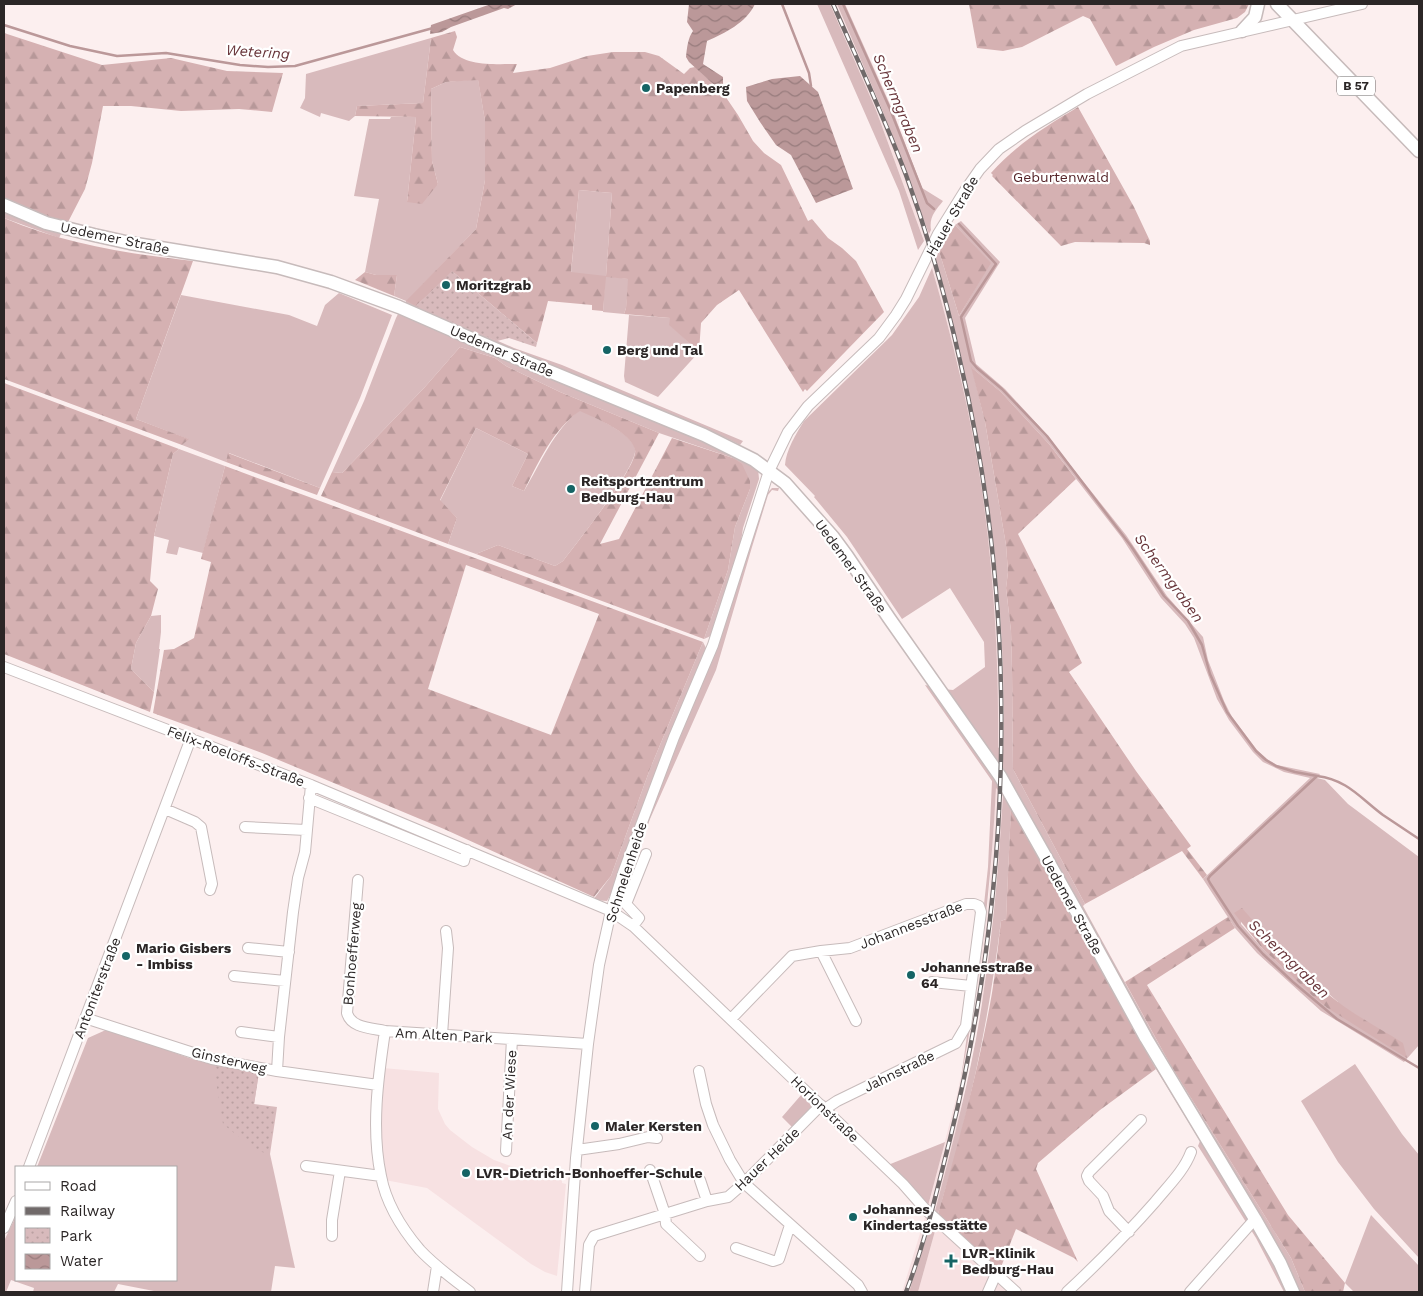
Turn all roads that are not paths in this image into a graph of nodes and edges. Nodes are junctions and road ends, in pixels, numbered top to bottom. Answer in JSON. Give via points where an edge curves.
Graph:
{"nodes":[{"id":1,"x":1258,"y":4,"type":"edge"},
{"id":2,"x":1277,"y":4,"type":"edge"},
{"id":3,"x":1362,"y":4,"type":"edge"},
{"id":4,"x":1293,"y":21,"type":"junction"},
{"id":5,"x":1242,"y":31,"type":"junction"},
{"id":6,"x":1419,"y":152,"type":"edge"},
{"id":7,"x":4,"y":205,"type":"edge"},
{"id":8,"x":769,"y":471,"type":"junction"},
{"id":9,"x":4,"y":667,"type":"edge"},
{"id":10,"x":191,"y":738,"type":"junction"},
{"id":11,"x":311,"y":785,"type":"junction"},
{"id":12,"x":309,"y":798,"type":"junction"},
{"id":13,"x":165,"y":809,"type":"junction"},
{"id":14,"x":245,"y":827,"type":"dead end"},
{"id":15,"x":306,"y":830,"type":"junction"},
{"id":16,"x":467,"y":850,"type":"junction"},
{"id":17,"x":646,"y":854,"type":"dead end"},
{"id":18,"x":358,"y":880,"type":"dead end"},
{"id":19,"x":210,"y":890,"type":"dead end"},
{"id":20,"x":611,"y":911,"type":"junction"},
{"id":21,"x":633,"y":926,"type":"junction"},
{"id":22,"x":446,"y":932,"type":"dead end"},
{"id":23,"x":248,"y":948,"type":"dead end"},
{"id":24,"x":822,"y":951,"type":"junction"},
{"id":25,"x":289,"y":952,"type":"junction"},
{"id":26,"x":234,"y":976,"type":"dead end"},
{"id":27,"x":286,"y":981,"type":"junction"},
{"id":28,"x":932,"y":982,"type":"dead end"},
{"id":29,"x":971,"y":986,"type":"junction"},
{"id":30,"x":85,"y":1018,"type":"junction"},
{"id":31,"x":731,"y":1019,"type":"junction"},
{"id":32,"x":856,"y":1022,"type":"dead end"},
{"id":33,"x":966,"y":1026,"type":"joint"},
{"id":34,"x":385,"y":1031,"type":"junction"},
{"id":35,"x":241,"y":1032,"type":"dead end"},
{"id":36,"x":442,"y":1034,"type":"junction"},
{"id":37,"x":279,"y":1037,"type":"junction"},
{"id":38,"x":512,"y":1039,"type":"junction"},
{"id":39,"x":588,"y":1044,"type":"junction"},
{"id":40,"x":277,"y":1071,"type":"junction"},
{"id":41,"x":700,"y":1071,"type":"dead end"},
{"id":42,"x":378,"y":1085,"type":"junction"},
{"id":43,"x":823,"y":1107,"type":"junction"},
{"id":44,"x":1141,"y":1120,"type":"dead end"},
{"id":45,"x":657,"y":1138,"type":"dead end"},
{"id":46,"x":577,"y":1150,"type":"junction"},
{"id":47,"x":506,"y":1151,"type":"dead end"},
{"id":48,"x":1191,"y":1152,"type":"dead end"},
{"id":49,"x":29,"y":1166,"type":"edge"},
{"id":50,"x":306,"y":1166,"type":"dead end"},
{"id":51,"x":650,"y":1170,"type":"dead end"},
{"id":52,"x":340,"y":1171,"type":"junction"},
{"id":53,"x":381,"y":1176,"type":"junction"},
{"id":54,"x":700,"y":1180,"type":"dead end"},
{"id":55,"x":744,"y":1183,"type":"junction"},
{"id":56,"x":707,"y":1201,"type":"junction"},
{"id":57,"x":15,"y":1203,"type":"edge"},
{"id":58,"x":665,"y":1214,"type":"junction"},
{"id":59,"x":1255,"y":1219,"type":"junction"},
{"id":60,"x":790,"y":1224,"type":"junction"},
{"id":61,"x":4,"y":1228,"type":"edge"},
{"id":62,"x":1130,"y":1232,"type":"junction"},
{"id":63,"x":332,"y":1236,"type":"dead end"},
{"id":64,"x":736,"y":1248,"type":"dead end"},
{"id":65,"x":700,"y":1256,"type":"dead end"},
{"id":66,"x":437,"y":1266,"type":"junction"},
{"id":67,"x":996,"y":1274,"type":"junction"},
{"id":68,"x":432,"y":1292,"type":"edge"},
{"id":69,"x":470,"y":1292,"type":"edge"},
{"id":70,"x":567,"y":1292,"type":"edge"},
{"id":71,"x":585,"y":1292,"type":"edge"},
{"id":72,"x":862,"y":1292,"type":"edge"},
{"id":73,"x":988,"y":1292,"type":"edge"},
{"id":74,"x":1016,"y":1292,"type":"edge"},
{"id":75,"x":1067,"y":1292,"type":"edge"},
{"id":76,"x":1190,"y":1292,"type":"edge"},
{"id":77,"x":1293,"y":1292,"type":"edge"}],
"edges":[{"from":1,"to":5,"type":"main road","via":[[1254,17]]},
{"from":2,"to":4,"type":"main road","number":"B 57"},
{"from":3,"to":4,"type":"street","name":"Hauer Straße"},
{"from":4,"to":5,"type":"street","name":"Hauer Straße"},
{"from":4,"to":6,"type":"main road","number":"B 57"},
{"from":5,"to":8,"type":"street","name":"Hauer Straße","via":[[1181,46],[1087,94],[999,149],[980,169],[938,234],[896,315],[872,345],[797,419]]},
{"from":7,"to":8,"type":"main road","name":"Uedemer Straße","via":[[46,223],[94,235],[277,267],[331,282],[704,435]]},
{"from":8,"to":20,"type":"street","name":"Schmelenheide","via":[[713,645],[674,737]]},
{"from":8,"to":59,"type":"main road","name":"Uedemer Straße","via":[[785,484],[838,543],[1000,776],[1146,1038]]},
{"from":9,"to":10,"type":"street","name":"Felix-Roeloffs-Straße"},
{"from":10,"to":11,"type":"street","name":"Felix-Roeloffs-Straße"},
{"from":10,"to":13,"type":"street","name":"Antoniterstraße"},
{"from":11,"to":12,"type":"street"},
{"from":11,"to":16,"type":"street","name":"Felix-Roeloffs-Straße"},
{"from":12,"to":15,"type":"street"},
{"from":12,"to":16,"type":"street","name":"Felix-Roeloffs-Straße","via":[[464,861]]},
{"from":13,"to":19,"type":"street","via":[[200,827],[212,884]]},
{"from":13,"to":30,"type":"street","name":"Antoniterstraße"},
{"from":14,"to":15,"type":"street"},
{"from":15,"to":25,"type":"street"},
{"from":16,"to":20,"type":"street","name":"Felix-Roeloffs-Straße"},
{"from":17,"to":21,"type":"street","via":[[626,904],[639,918]]},
{"from":18,"to":34,"type":"street","name":"Bonhoefferweg","via":[[346,1013],[355,1024]]},
{"from":20,"to":21,"type":"street","name":"Horionstraße"},
{"from":20,"to":39,"type":"street","name":"Schmelenheide","via":[[599,965]]},
{"from":21,"to":31,"type":"street","name":"Horionstraße"},
{"from":22,"to":36,"type":"street","via":[[448,948]]},
{"from":23,"to":25,"type":"street"},
{"from":24,"to":29,"type":"street","name":"Johannesstraße","via":[[850,948],[966,904],[974,904],[981,912]]},
{"from":24,"to":31,"type":"street","name":"Johannesstraße","via":[[792,956]]},
{"from":24,"to":32,"type":"street"},
{"from":25,"to":27,"type":"street"},
{"from":26,"to":27,"type":"street"},
{"from":27,"to":37,"type":"street"},
{"from":28,"to":29,"type":"street"},
{"from":29,"to":33,"type":"street","name":"Johannesstraße"},
{"from":30,"to":40,"type":"street","name":"Ginsterweg","via":[[212,1059]]},
{"from":30,"to":49,"type":"street","name":"Antoniterstraße"},
{"from":31,"to":43,"type":"street","name":"Horionstraße"},
{"from":33,"to":43,"type":"street","name":"Jahnstraße","via":[[956,1043]]},
{"from":34,"to":36,"type":"street","name":"Am Alten Park"},
{"from":34,"to":42,"type":"street","name":"Am Alten Park"},
{"from":35,"to":37,"type":"street"},
{"from":36,"to":38,"type":"street","name":"Am Alten Park"},
{"from":37,"to":40,"type":"street"},
{"from":38,"to":39,"type":"street","name":"Am Alten Park"},
{"from":38,"to":47,"type":"street","name":"An der Wiese"},
{"from":39,"to":46,"type":"street","name":"Schmelenheide"},
{"from":40,"to":42,"type":"street","name":"Ginsterweg"},
{"from":41,"to":55,"type":"street","via":[[713,1124]]},
{"from":42,"to":53,"type":"street","name":"Am Alten Park","via":[[377,1141]]},
{"from":43,"to":55,"type":"street","name":"Hauer Heide"},
{"from":43,"to":67,"type":"street","name":"Horionstraße"},
{"from":44,"to":62,"type":"street","via":[[1087,1176],[1104,1196],[1109,1211]]},
{"from":45,"to":46,"type":"street"},
{"from":46,"to":70,"type":"street","name":"Schmelenheide"},
{"from":48,"to":62,"type":"street","via":[[1177,1176]]},
{"from":50,"to":52,"type":"street"},
{"from":51,"to":58,"type":"street"},
{"from":52,"to":53,"type":"street"},
{"from":52,"to":63,"type":"street"},
{"from":53,"to":66,"type":"street","name":"Am Alten Park","via":[[401,1225]]},
{"from":54,"to":56,"type":"street"},
{"from":55,"to":56,"type":"street","name":"Hauer Heide","via":[[728,1197]]},
{"from":55,"to":60,"type":"street"},
{"from":56,"to":58,"type":"street","name":"Hauer Heide"},
{"from":57,"to":61,"type":"street"},
{"from":58,"to":65,"type":"street","via":[[666,1224]]},
{"from":58,"to":71,"type":"street","name":"Hauer Heide","via":[[594,1236],[589,1245]]},
{"from":59,"to":76,"type":"street"},
{"from":59,"to":77,"type":"main road","name":"Uedemer Straße"},
{"from":60,"to":64,"type":"street","via":[[779,1259]]},
{"from":60,"to":72,"type":"street"},
{"from":62,"to":75,"type":"street"},
{"from":66,"to":68,"type":"street"},
{"from":66,"to":69,"type":"street","name":"Am Alten Park"},
{"from":67,"to":73,"type":"street"},
{"from":67,"to":74,"type":"street","name":"Horionstraße"}]}
